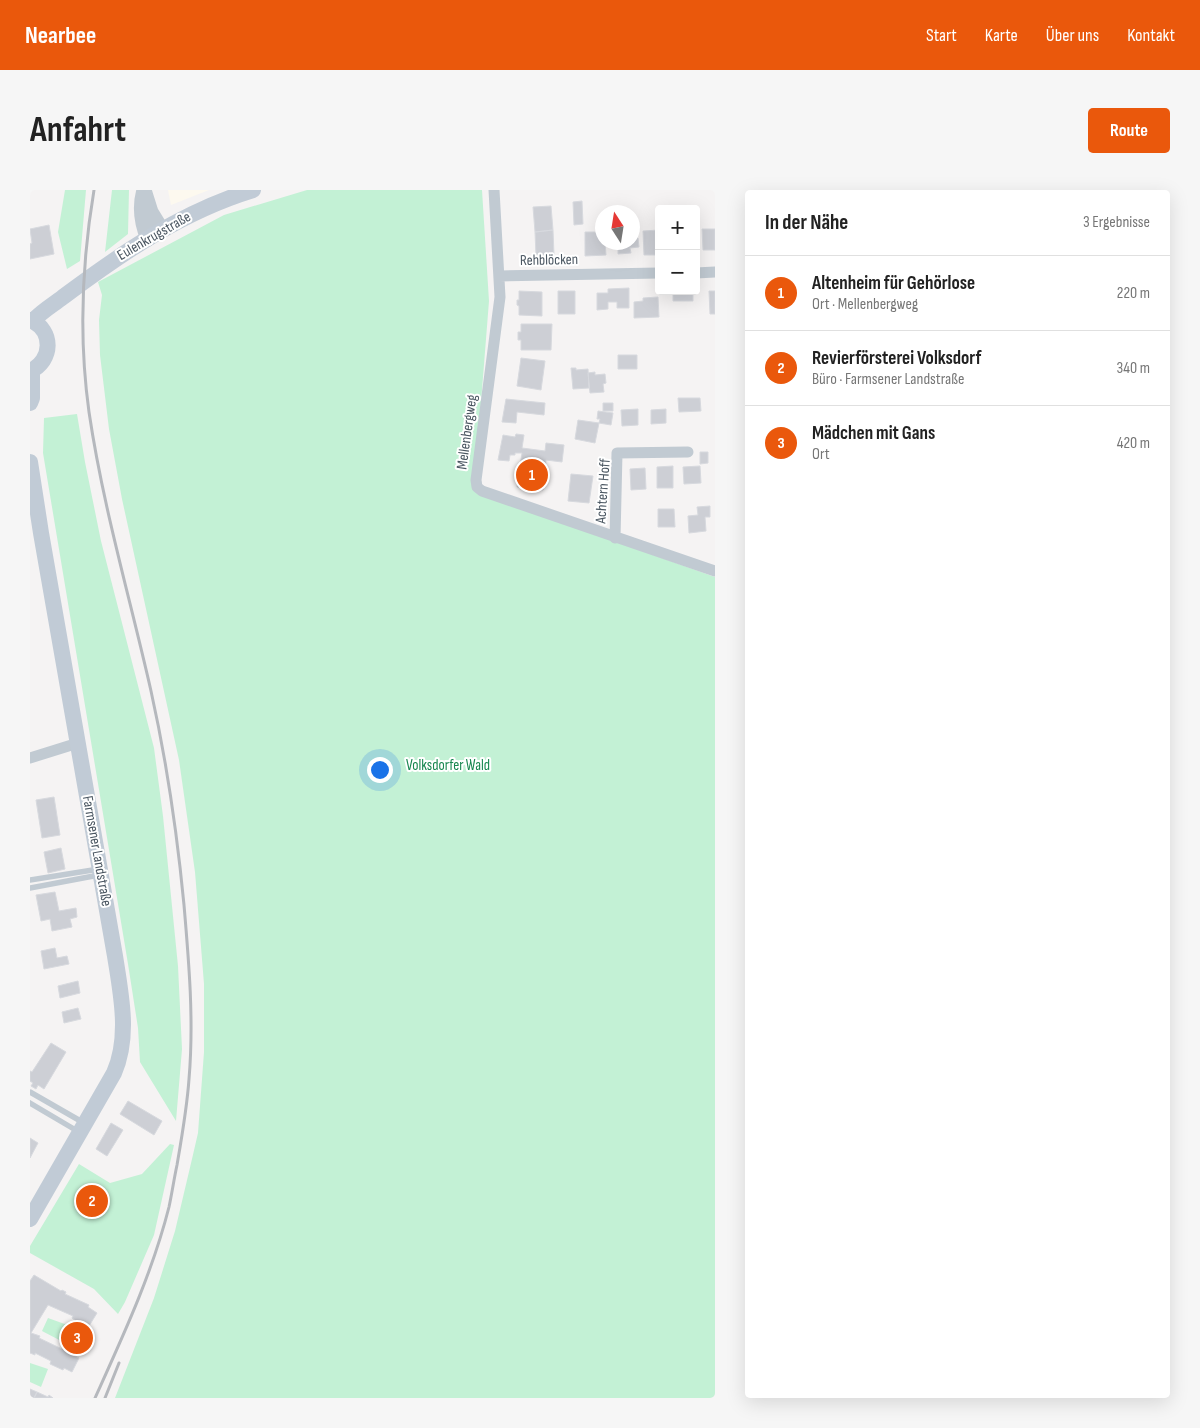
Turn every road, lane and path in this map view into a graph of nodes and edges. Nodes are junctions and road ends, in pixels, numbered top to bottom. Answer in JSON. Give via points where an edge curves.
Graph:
{"nodes":[{"id":1,"x":144,"y":190,"type":"edge"},
{"id":2,"x":253,"y":190,"type":"edge"},
{"id":3,"x":494,"y":190,"type":"edge"},
{"id":4,"x":155,"y":234,"type":"junction"},
{"id":5,"x":715,"y":272,"type":"edge"},
{"id":6,"x":655,"y":273,"type":"edge"},
{"id":7,"x":700,"y":273,"type":"edge"},
{"id":8,"x":500,"y":276,"type":"junction"},
{"id":9,"x":35,"y":324,"type":"edge"},
{"id":10,"x":31,"y":371,"type":"edge"},
{"id":11,"x":30,"y":402,"type":"edge"},
{"id":12,"x":688,"y":452,"type":"dead end"},
{"id":13,"x":30,"y":462,"type":"edge"},
{"id":14,"x":615,"y":538,"type":"junction"},
{"id":15,"x":715,"y":572,"type":"edge"},
{"id":16,"x":78,"y":743,"type":"junction"},
{"id":17,"x":30,"y":758,"type":"edge"},
{"id":18,"x":100,"y":872,"type":"junction"},
{"id":19,"x":30,"y":880,"type":"edge"},
{"id":20,"x":30,"y":888,"type":"edge"},
{"id":21,"x":30,"y":1092,"type":"edge"},
{"id":22,"x":30,"y":1103,"type":"edge"},
{"id":23,"x":83,"y":1129,"type":"junction"},
{"id":24,"x":30,"y":1220,"type":"edge"}],
"edges":[{"from":1,"to":4,"type":"street"},
{"from":2,"to":4,"type":"main road","name":"Eulenkrugstraße","via":[[207,206]]},
{"from":3,"to":8,"type":"street","name":"Mellenbergweg"},
{"from":4,"to":9,"type":"main road","name":"Eulenkrugstraße","via":[[44,310]]},
{"from":5,"to":7,"type":"street"},
{"from":6,"to":8,"type":"street","name":"Rehblöcken"},
{"from":8,"to":14,"type":"street","name":"Mellenbergweg","via":[[477,487]]},
{"from":9,"to":10,"type":"main road","via":[[48,341],[47,353]]},
{"from":10,"to":11,"type":"main road"},
{"from":12,"to":14,"type":"street","name":"Achtern Hoff","via":[[617,453]]},
{"from":13,"to":16,"type":"main road","name":"Farmsener Landstraße"},
{"from":14,"to":15,"type":"street","name":"Mellenbergweg"},
{"from":16,"to":17,"type":"street"},
{"from":16,"to":18,"type":"main road","name":"Farmsener Landstraße"},
{"from":18,"to":19,"type":"lane"},
{"from":18,"to":20,"type":"lane"},
{"from":18,"to":23,"type":"main road","name":"Farmsener Landstraße","via":[[123,1030],[117,1065]]},
{"from":21,"to":23,"type":"lane"},
{"from":22,"to":23,"type":"lane"},
{"from":23,"to":24,"type":"main road","name":"Farmsener Landstraße"}]}
